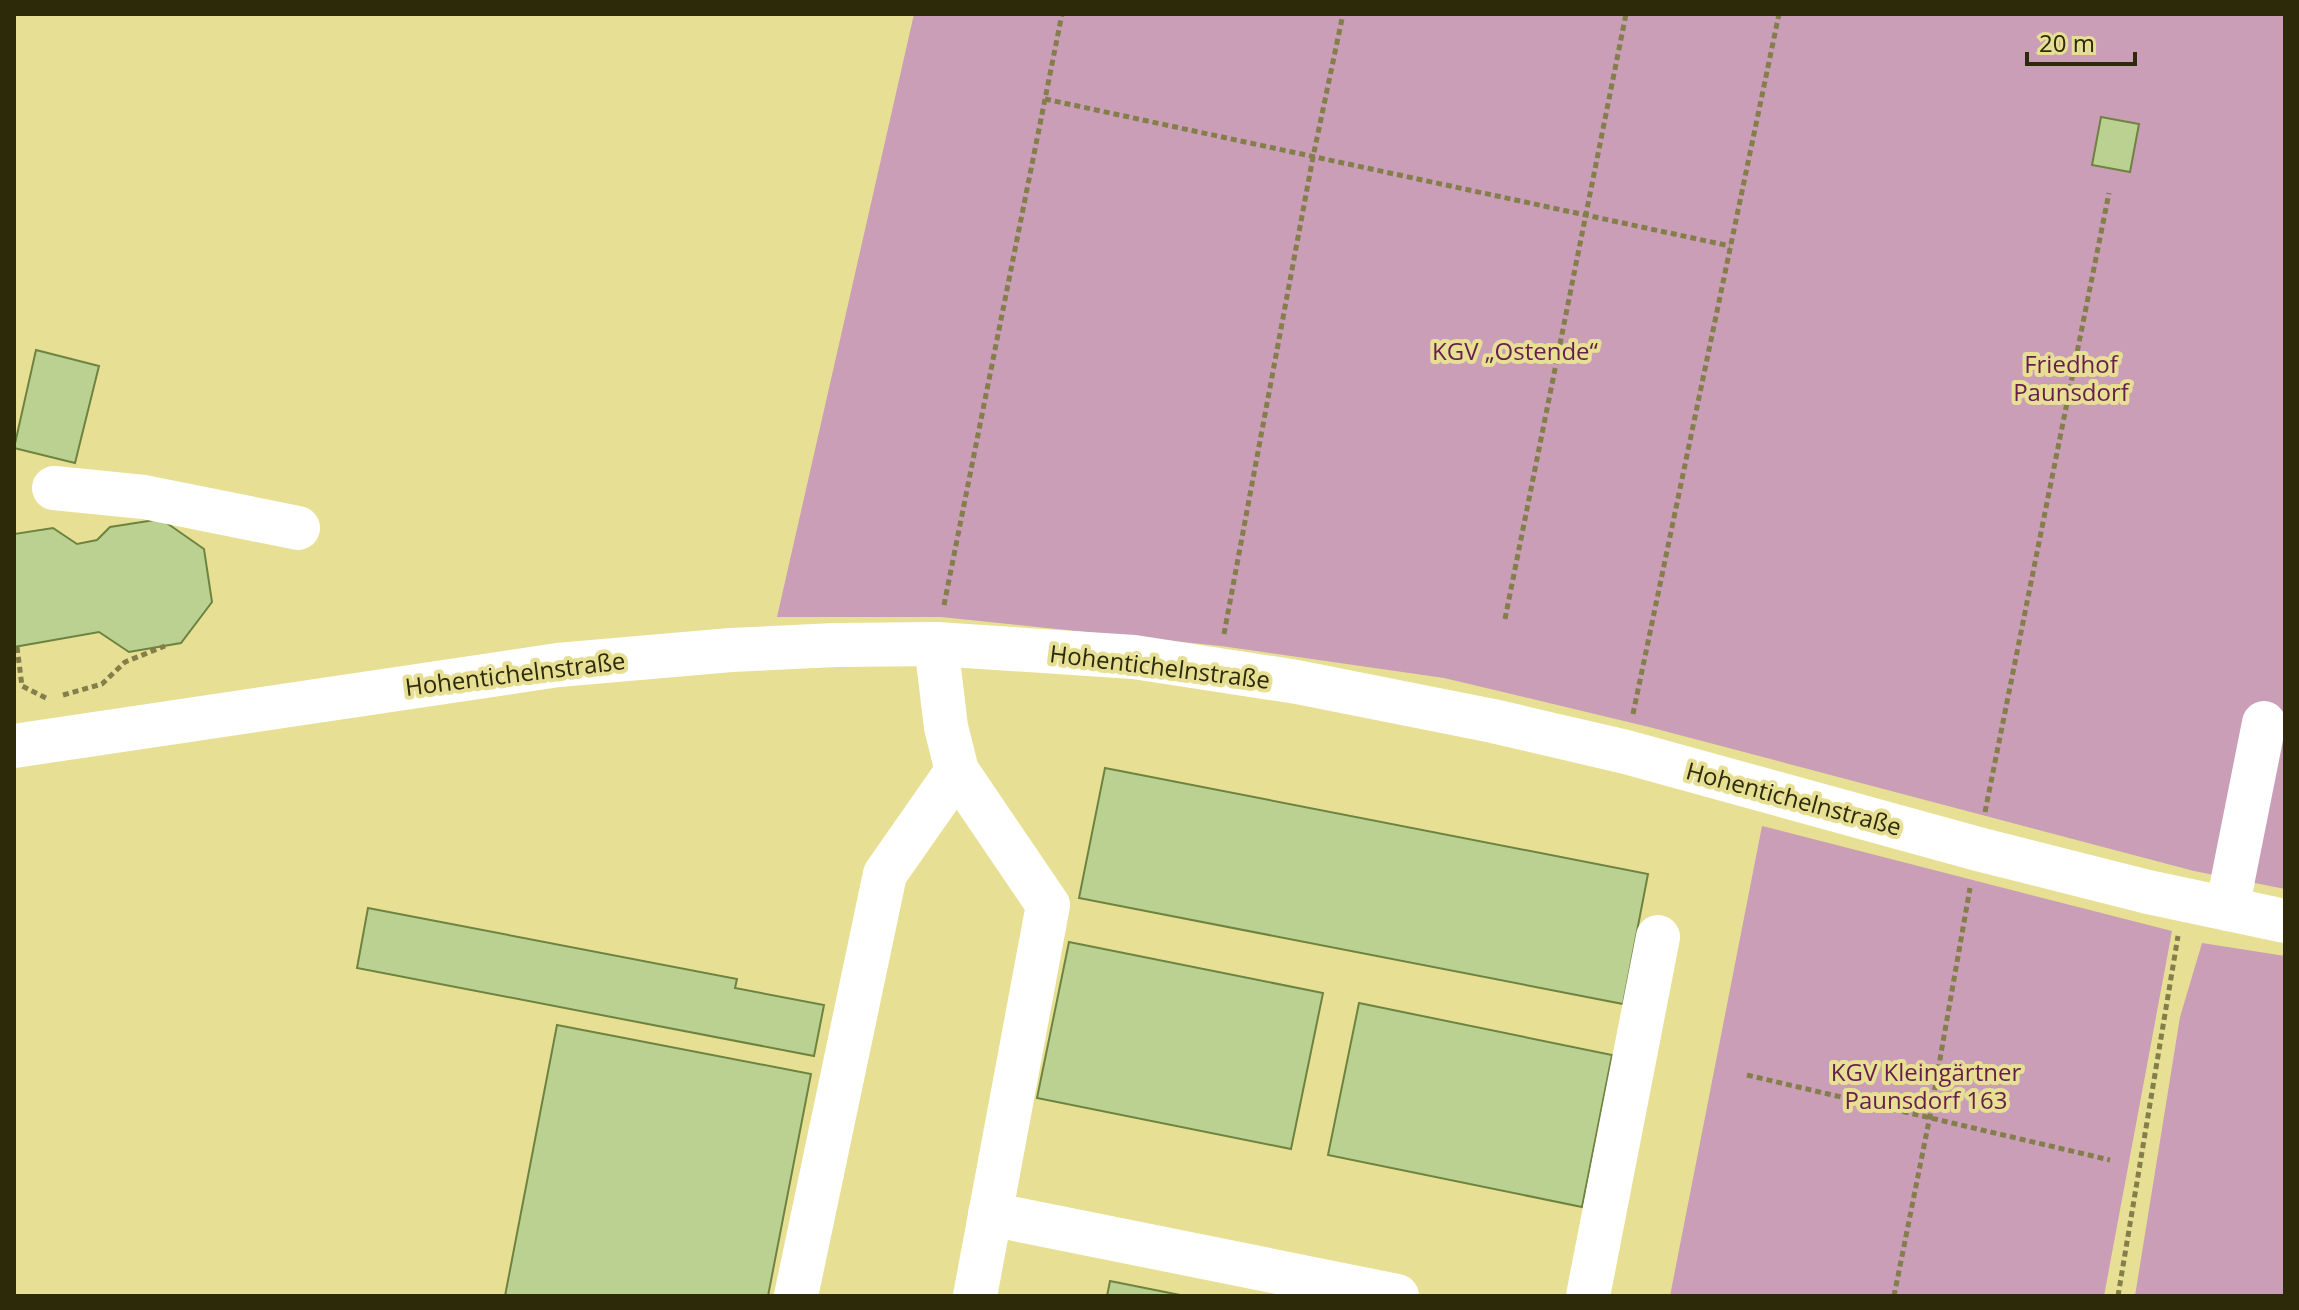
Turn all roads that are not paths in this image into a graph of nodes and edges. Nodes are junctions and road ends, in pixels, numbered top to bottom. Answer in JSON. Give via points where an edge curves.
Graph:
{"nodes":[{"id":1,"x":54,"y":488,"type":"dead end"},
{"id":2,"x":298,"y":528,"type":"dead end"},
{"id":3,"x":936,"y":644,"type":"junction"},
{"id":4,"x":2264,"y":723,"type":"dead end"},
{"id":5,"x":37,"y":729,"type":"edge"},
{"id":6,"x":957,"y":771,"type":"junction"},
{"id":7,"x":2227,"y":909,"type":"junction"},
{"id":8,"x":2285,"y":921,"type":"edge"},
{"id":9,"x":1658,"y":937,"type":"dead end"},
{"id":10,"x":990,"y":1214,"type":"junction"},
{"id":11,"x":796,"y":1296,"type":"edge"},
{"id":12,"x":975,"y":1296,"type":"edge"},
{"id":13,"x":1397,"y":1296,"type":"edge"},
{"id":14,"x":1588,"y":1296,"type":"edge"}],
"edges":[{"from":1,"to":2,"type":"main road","via":[[144,497]]},
{"from":3,"to":5,"type":"main road","name":"Hohentichelnstraße","via":[[731,650],[558,665]]},
{"from":3,"to":6,"type":"main road"},
{"from":3,"to":7,"type":"main road","name":"Hohentichelnstraße","via":[[1134,657],[1395,700],[1626,752],[1978,849]]},
{"from":4,"to":7,"type":"main road"},
{"from":6,"to":10,"type":"main road","via":[[1048,905]]},
{"from":6,"to":11,"type":"main road","via":[[885,874]]},
{"from":7,"to":8,"type":"main road","name":"Hohentichelnstraße"},
{"from":9,"to":14,"type":"main road"},
{"from":10,"to":12,"type":"main road"},
{"from":10,"to":13,"type":"main road"}]}
